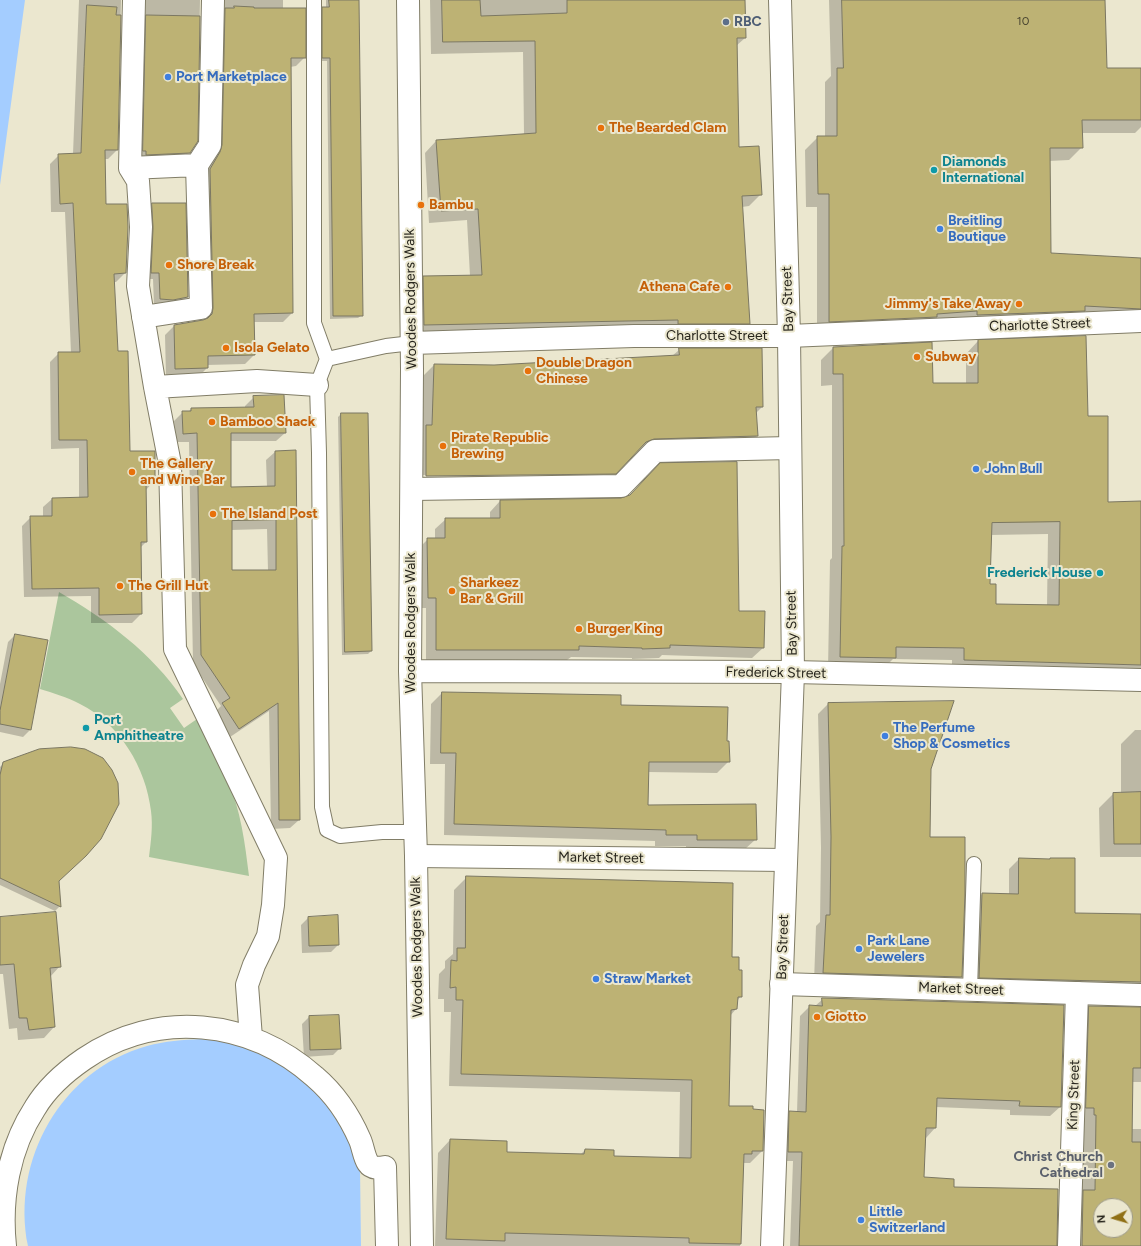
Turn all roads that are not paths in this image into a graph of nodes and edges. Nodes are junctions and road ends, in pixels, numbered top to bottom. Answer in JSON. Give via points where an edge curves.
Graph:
{"nodes":[{"id":1,"x":134,"y":0,"type":"edge"},
{"id":2,"x":213,"y":0,"type":"edge"},
{"id":3,"x":314,"y":0,"type":"edge"},
{"id":4,"x":408,"y":0,"type":"edge"},
{"id":5,"x":780,"y":0,"type":"edge"},
{"id":6,"x":197,"y":165,"type":"junction"},
{"id":7,"x":130,"y":168,"type":"junction"},
{"id":8,"x":143,"y":317,"type":"junction"},
{"id":9,"x":1141,"y":321,"type":"edge"},
{"id":10,"x":789,"y":336,"type":"junction"},
{"id":11,"x":412,"y":343,"type":"junction"},
{"id":12,"x":327,"y":359,"type":"junction"},
{"id":13,"x":318,"y":385,"type":"junction"},
{"id":14,"x":155,"y":387,"type":"junction"},
{"id":15,"x":790,"y":448,"type":"junction"},
{"id":16,"x":412,"y":489,"type":"junction"},
{"id":17,"x":410,"y":671,"type":"junction"},
{"id":18,"x":793,"y":672,"type":"junction"},
{"id":19,"x":1141,"y":680,"type":"edge"},
{"id":20,"x":415,"y":832,"type":"junction"},
{"id":21,"x":416,"y":856,"type":"junction"},
{"id":22,"x":786,"y":860,"type":"junction"},
{"id":23,"x":974,"y":864,"type":"dead end"},
{"id":24,"x":781,"y":984,"type":"junction"},
{"id":25,"x":970,"y":990,"type":"junction"},
{"id":26,"x":1077,"y":993,"type":"junction"},
{"id":27,"x":1141,"y":995,"type":"edge"},
{"id":28,"x":251,"y":1038,"type":"junction"},
{"id":29,"x":4,"y":1246,"type":"edge"},
{"id":30,"x":387,"y":1246,"type":"edge"},
{"id":31,"x":422,"y":1246,"type":"edge"},
{"id":32,"x":772,"y":1246,"type":"edge"},
{"id":33,"x":1069,"y":1246,"type":"edge"}],
"edges":[{"from":1,"to":7,"type":"main road"},
{"from":2,"to":6,"type":"main road","via":[[210,144]]},
{"from":3,"to":12,"type":"lane","via":[[314,323]]},
{"from":4,"to":11,"type":"main road","name":"Woodes Rodgers Walk"},
{"from":5,"to":10,"type":"main road","name":"Bay Street"},
{"from":6,"to":7,"type":"main road"},
{"from":6,"to":8,"type":"main road","via":[[201,308]]},
{"from":7,"to":8,"type":"main road","via":[[138,181],[141,227],[138,286]]},
{"from":8,"to":14,"type":"main road"},
{"from":9,"to":10,"type":"main road","name":"Charlotte Street"},
{"from":10,"to":11,"type":"main road","name":"Charlotte Street","via":[[634,336]]},
{"from":10,"to":15,"type":"main road","name":"Bay Street"},
{"from":11,"to":12,"type":"lane"},
{"from":11,"to":16,"type":"main road","name":"Woodes Rodgers Walk"},
{"from":12,"to":13,"type":"lane"},
{"from":13,"to":14,"type":"main road","via":[[258,381]]},
{"from":13,"to":20,"type":"lane","via":[[322,807],[327,830],[340,836]]},
{"from":14,"to":28,"type":"main road","via":[[170,464],[175,649],[276,858],[268,936],[247,985]]},
{"from":15,"to":16,"type":"main road","via":[[655,451],[621,486]]},
{"from":15,"to":18,"type":"main road","name":"Bay Street"},
{"from":16,"to":17,"type":"main road","name":"Woodes Rodgers Walk"},
{"from":17,"to":18,"type":"main road","name":"Frederick Street"},
{"from":17,"to":20,"type":"main road","name":"Woodes Rodgers Walk"},
{"from":18,"to":19,"type":"main road","name":"Frederick Street"},
{"from":18,"to":22,"type":"main road","name":"Bay Street"},
{"from":20,"to":21,"type":"main road","name":"Woodes Rodgers Walk"},
{"from":21,"to":22,"type":"main road","name":"Market Street"},
{"from":21,"to":31,"type":"main road","name":"Woodes Rodgers Walk"},
{"from":22,"to":24,"type":"main road","name":"Bay Street"},
{"from":23,"to":25,"type":"lane"},
{"from":24,"to":25,"type":"main road","name":"Market Street"},
{"from":24,"to":32,"type":"main road","name":"Bay Street"},
{"from":25,"to":26,"type":"main road","name":"Market Street"},
{"from":26,"to":27,"type":"main road","name":"Market Street"},
{"from":26,"to":33,"type":"main road","name":"King Street"},
{"from":28,"to":29,"type":"main road","via":[[225,1030],[171,1027],[119,1040],[94,1052],[72,1067],[52,1086],[36,1107],[11,1155],[4,1181]]},
{"from":28,"to":30,"type":"main road","via":[[280,1051],[316,1077],[334,1095],[348,1117],[360,1140],[368,1164],[374,1168],[384,1167]]}]}
